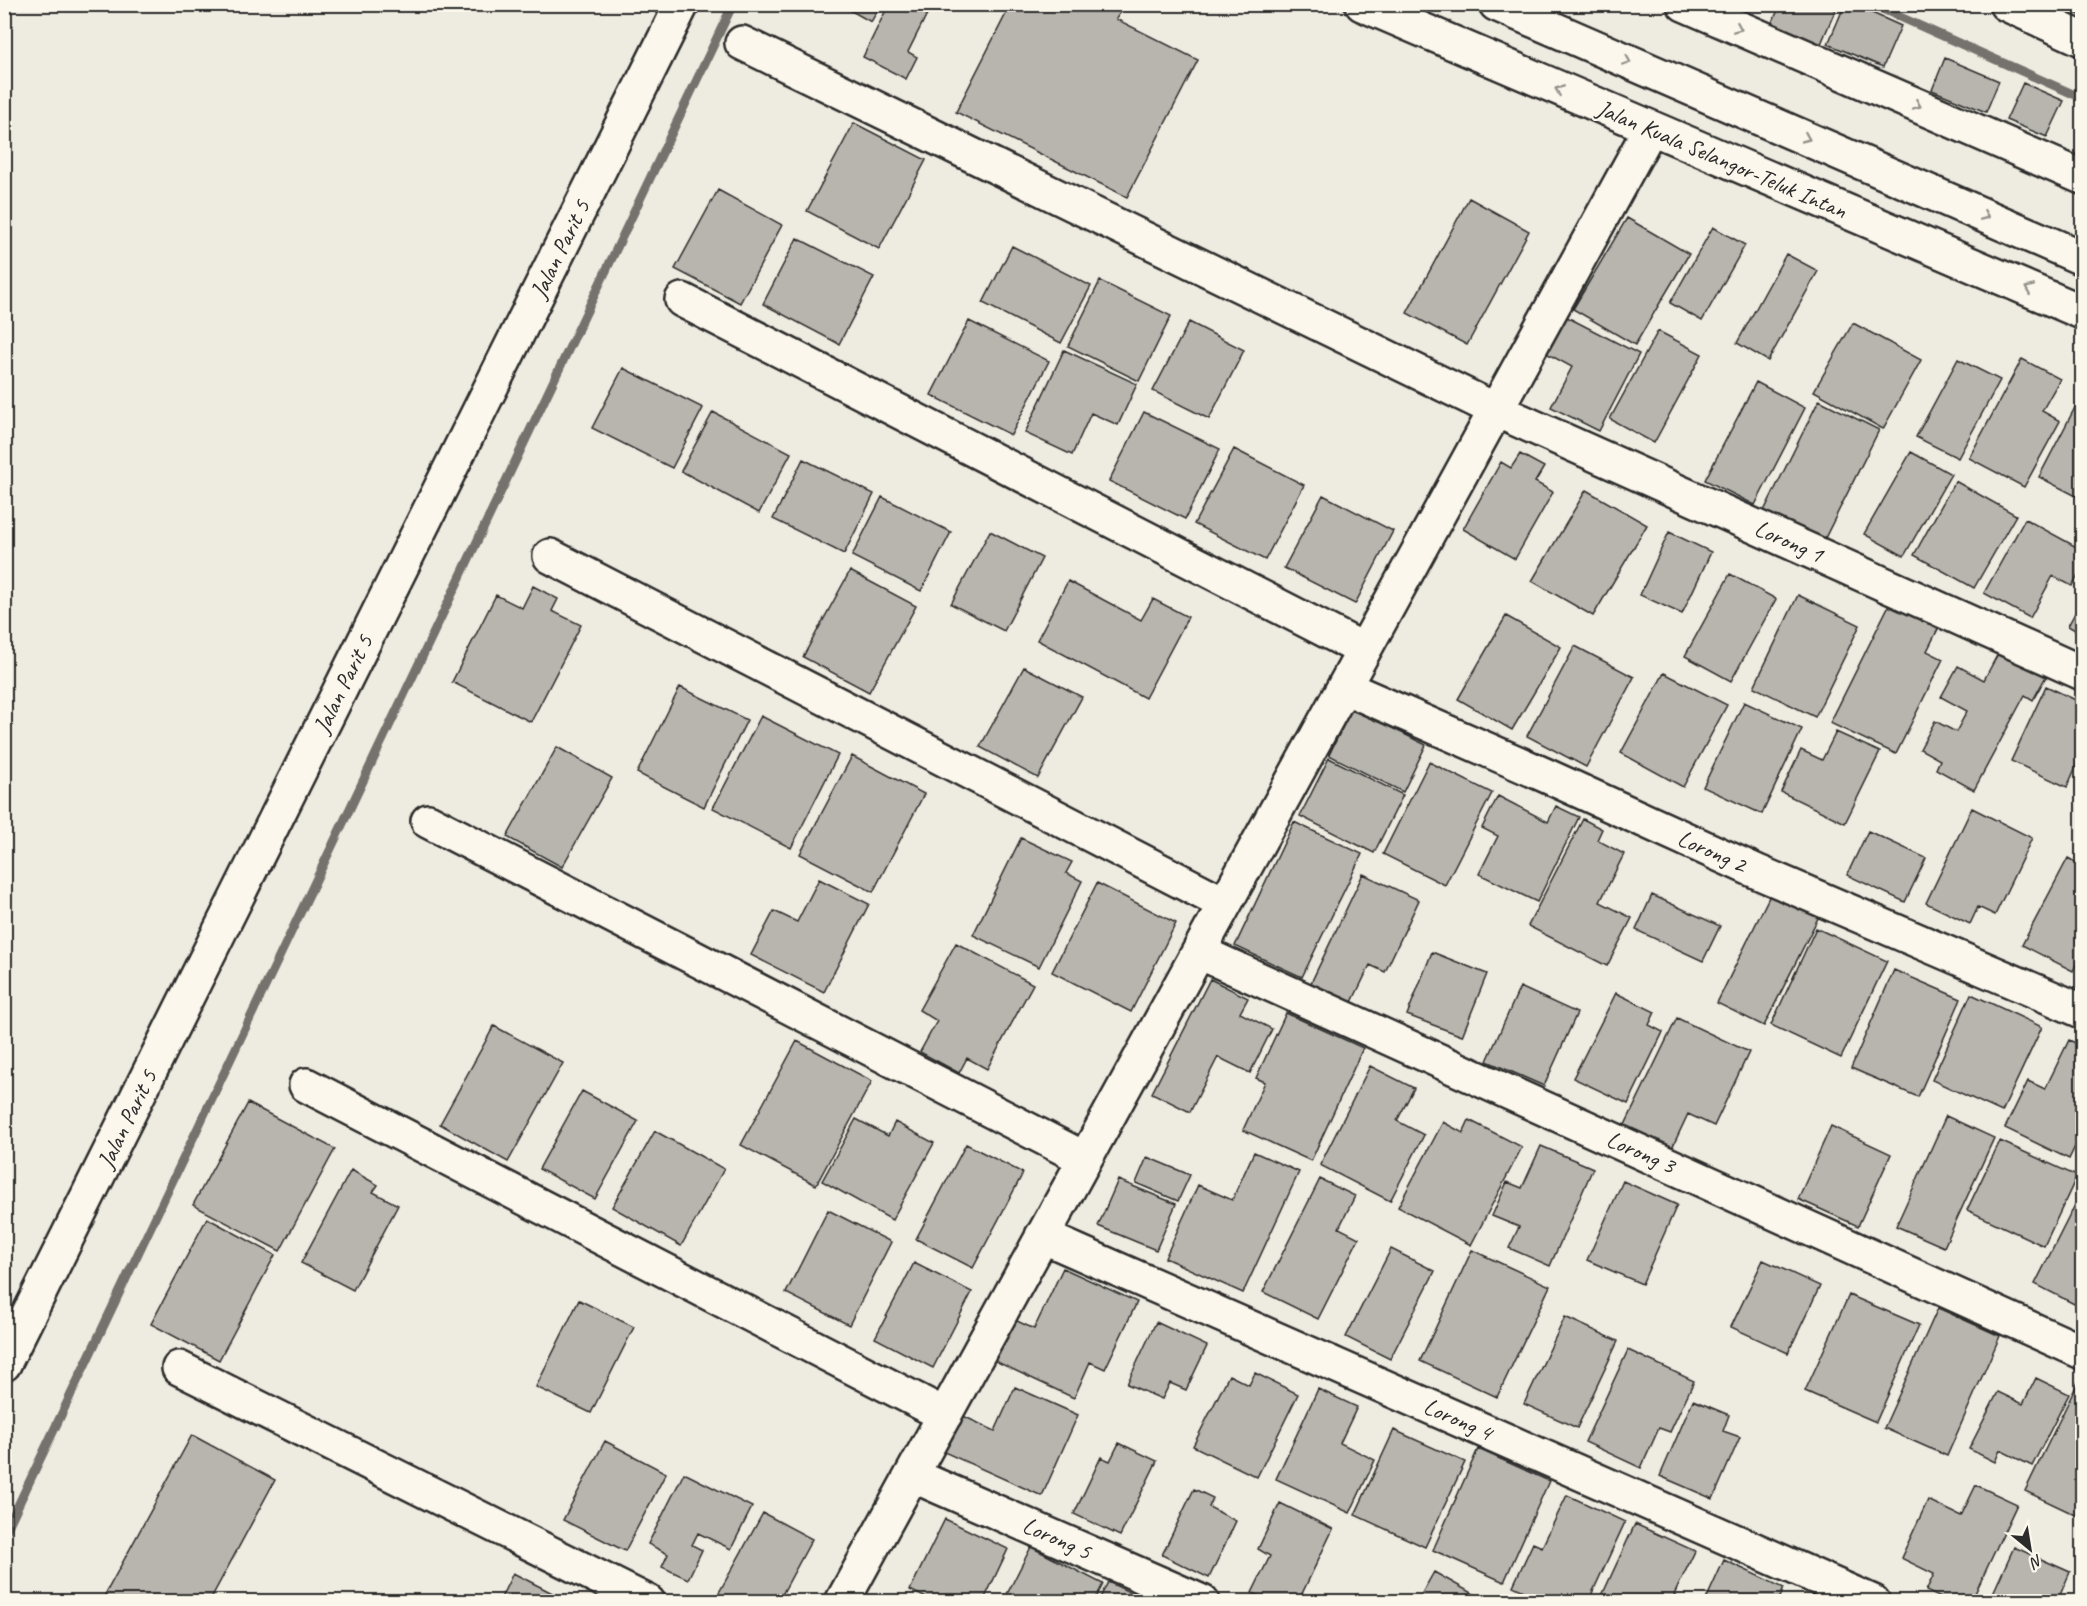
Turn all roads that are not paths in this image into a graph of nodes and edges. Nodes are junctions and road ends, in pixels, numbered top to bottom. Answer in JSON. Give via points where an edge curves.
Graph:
{"nodes":[{"id":1,"x":682,"y":4,"type":"edge"},
{"id":2,"x":1362,"y":4,"type":"edge"},
{"id":3,"x":1496,"y":4,"type":"edge"},
{"id":4,"x":1684,"y":4,"type":"edge"},
{"id":5,"x":2006,"y":4,"type":"edge"},
{"id":6,"x":2082,"y":39,"type":"edge"},
{"id":7,"x":742,"y":43,"type":"dead end"},
{"id":8,"x":1650,"y":129,"type":"junction"},
{"id":9,"x":2082,"y":177,"type":"edge"},
{"id":10,"x":2082,"y":258,"type":"edge"},
{"id":11,"x":682,"y":300,"type":"dead end"},
{"id":12,"x":2082,"y":312,"type":"edge"},
{"id":13,"x":1496,"y":410,"type":"junction"},
{"id":14,"x":550,"y":556,"type":"dead end"},
{"id":15,"x":1364,"y":650,"type":"junction"},
{"id":16,"x":2082,"y":673,"type":"edge"},
{"id":17,"x":1344,"y":687,"type":"junction"},
{"id":18,"x":428,"y":821,"type":"dead end"},
{"id":19,"x":1225,"y":904,"type":"junction"},
{"id":20,"x":1199,"y":952,"type":"junction"},
{"id":21,"x":2082,"y":1011,"type":"edge"},
{"id":22,"x":306,"y":1085,"type":"dead end"},
{"id":23,"x":1085,"y":1159,"type":"junction"},
{"id":24,"x":1042,"y":1236,"type":"junction"},
{"id":25,"x":2082,"y":1352,"type":"edge"},
{"id":26,"x":4,"y":1364,"type":"edge"},
{"id":27,"x":179,"y":1368,"type":"dead end"},
{"id":28,"x":945,"y":1415,"type":"junction"},
{"id":29,"x":912,"y":1475,"type":"junction"},
{"id":30,"x":648,"y":1602,"type":"edge"},
{"id":31,"x":842,"y":1602,"type":"edge"},
{"id":32,"x":1202,"y":1602,"type":"edge"},
{"id":33,"x":1873,"y":1602,"type":"edge"}],
"edges":[{"from":1,"to":26,"type":"main road","name":"Jalan Parit 5"},
{"from":8,"to":2,"type":"main road","name":"Jalan Kuala Selangor-Teluk Intan","one_way":true},
{"from":3,"to":10,"type":"main road","one_way":true},
{"from":4,"to":9,"type":"main road","one_way":true},
{"from":5,"to":6,"type":"main road"},
{"from":7,"to":13,"type":"main road","name":"Lorong 1"},
{"from":12,"to":8,"type":"main road","name":"Jalan Kuala Selangor-Teluk Intan","one_way":true},
{"from":8,"to":13,"type":"main road"},
{"from":11,"to":15,"type":"main road"},
{"from":13,"to":15,"type":"main road"},
{"from":13,"to":16,"type":"main road","name":"Lorong 1"},
{"from":14,"to":19,"type":"main road"},
{"from":15,"to":17,"type":"main road"},
{"from":17,"to":19,"type":"main road"},
{"from":17,"to":21,"type":"main road","name":"Lorong 2","via":[[1760,873]]},
{"from":18,"to":23,"type":"main road"},
{"from":19,"to":20,"type":"main road"},
{"from":20,"to":23,"type":"main road"},
{"from":20,"to":25,"type":"main road","name":"Lorong 3"},
{"from":22,"to":28,"type":"main road"},
{"from":23,"to":24,"type":"main road"},
{"from":24,"to":28,"type":"main road"},
{"from":24,"to":33,"type":"main road","name":"Lorong 4"},
{"from":27,"to":30,"type":"main road"},
{"from":28,"to":29,"type":"main road"},
{"from":29,"to":31,"type":"main road"},
{"from":29,"to":32,"type":"main road","name":"Lorong 5"}]}
